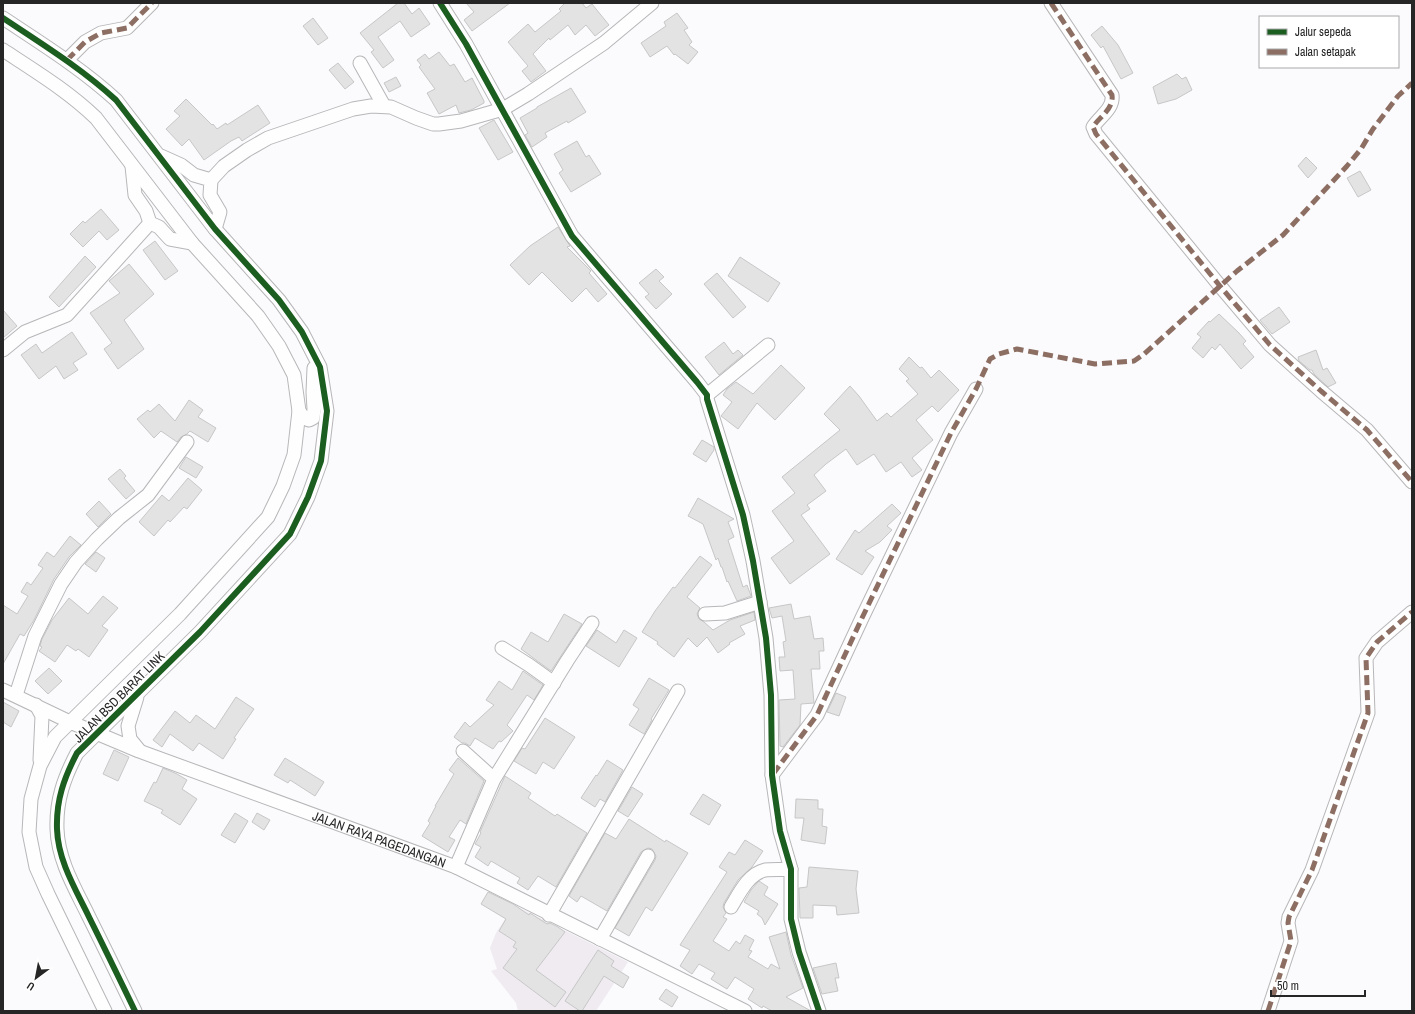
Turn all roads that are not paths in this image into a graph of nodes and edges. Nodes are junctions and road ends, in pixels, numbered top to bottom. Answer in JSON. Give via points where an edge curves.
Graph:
{"nodes":[{"id":1,"x":152,"y":3,"type":"edge"},
{"id":2,"x":440,"y":3,"type":"edge"},
{"id":3,"x":652,"y":3,"type":"edge"},
{"id":4,"x":1051,"y":3,"type":"edge"},
{"id":5,"x":3,"y":18,"type":"edge"},
{"id":6,"x":3,"y":50,"type":"edge"},
{"id":7,"x":67,"y":60,"type":"junction"},
{"id":8,"x":360,"y":63,"type":"dead end"},
{"id":9,"x":384,"y":106,"type":"junction"},
{"id":10,"x":503,"y":109,"type":"junction"},
{"id":11,"x":159,"y":155,"type":"junction"},
{"id":12,"x":132,"y":165,"type":"junction"},
{"id":13,"x":211,"y":180,"type":"junction"},
{"id":14,"x":150,"y":223,"type":"junction"},
{"id":15,"x":215,"y":228,"type":"junction"},
{"id":16,"x":192,"y":243,"type":"junction"},
{"id":17,"x":768,"y":345,"type":"dead end"},
{"id":18,"x":3,"y":350,"type":"edge"},
{"id":19,"x":315,"y":358,"type":"junction"},
{"id":20,"x":976,"y":389,"type":"dead end"},
{"id":21,"x":707,"y":395,"type":"junction"},
{"id":22,"x":299,"y":411,"type":"junction"},
{"id":23,"x":187,"y":442,"type":"dead end"},
{"id":24,"x":1412,"y":482,"type":"edge"},
{"id":25,"x":760,"y":602,"type":"junction"},
{"id":26,"x":1412,"y":612,"type":"edge"},
{"id":27,"x":705,"y":614,"type":"dead end"},
{"id":28,"x":592,"y":623,"type":"dead end"},
{"id":29,"x":502,"y":648,"type":"dead end"},
{"id":30,"x":554,"y":683,"type":"junction"},
{"id":31,"x":3,"y":690,"type":"edge"},
{"id":32,"x":678,"y":691,"type":"dead end"},
{"id":33,"x":138,"y":693,"type":"junction"},
{"id":34,"x":16,"y":696,"type":"junction"},
{"id":35,"x":36,"y":705,"type":"junction"},
{"id":36,"x":70,"y":722,"type":"junction"},
{"id":37,"x":97,"y":734,"type":"junction"},
{"id":38,"x":140,"y":751,"type":"junction"},
{"id":39,"x":463,"y":751,"type":"dead end"},
{"id":40,"x":40,"y":766,"type":"junction"},
{"id":41,"x":772,"y":775,"type":"junction"},
{"id":42,"x":494,"y":779,"type":"junction"},
{"id":43,"x":648,"y":856,"type":"dead end"},
{"id":44,"x":456,"y":867,"type":"junction"},
{"id":45,"x":790,"y":869,"type":"junction"},
{"id":46,"x":731,"y":907,"type":"dead end"},
{"id":47,"x":549,"y":915,"type":"junction"},
{"id":48,"x":600,"y":939,"type":"junction"},
{"id":49,"x":105,"y":1011,"type":"edge"},
{"id":50,"x":135,"y":1011,"type":"edge"},
{"id":51,"x":745,"y":1011,"type":"edge"},
{"id":52,"x":819,"y":1011,"type":"edge"},
{"id":53,"x":1268,"y":1011,"type":"edge"}],
"edges":[{"from":1,"to":7,"type":"street","via":[[127,28],[101,33],[85,42]]},
{"from":2,"to":10,"type":"street"},
{"from":3,"to":10,"type":"street","via":[[604,43]]},
{"from":4,"to":24,"type":"street","via":[[1112,96],[1113,102],[1110,107],[1093,127],[1096,134],[1270,345],[1367,430]]},
{"from":5,"to":7,"type":"street"},
{"from":6,"to":12,"type":"street","name":"JALAN BSD BARAT LINK","via":[[78,101],[96,118]]},
{"from":7,"to":11,"type":"street","name":"JALAN BSD BARAT LINK","via":[[116,100]]},
{"from":8,"to":9,"type":"street"},
{"from":9,"to":10,"type":"street","via":[[433,124],[461,121]]},
{"from":9,"to":13,"type":"street","via":[[354,109],[268,138],[224,166]]},
{"from":10,"to":21,"type":"street","via":[[572,236]]},
{"from":11,"to":13,"type":"street","via":[[181,165],[194,176]]},
{"from":11,"to":15,"type":"street","name":"JALAN BSD BARAT LINK"},
{"from":12,"to":14,"type":"street","via":[[135,195],[146,211]]},
{"from":12,"to":16,"type":"street","name":"JALAN BSD BARAT LINK"},
{"from":13,"to":15,"type":"street","via":[[210,195],[220,212]]},
{"from":14,"to":16,"type":"street","via":[[159,227],[170,239]]},
{"from":14,"to":18,"type":"street","via":[[67,315],[25,332]]},
{"from":15,"to":19,"type":"street","name":"JALAN BSD BARAT LINK","via":[[279,300],[302,332]]},
{"from":16,"to":22,"type":"street","name":"JALAN BSD BARAT LINK","via":[[258,316],[279,346],[294,375]]},
{"from":17,"to":21,"type":"street"},
{"from":19,"to":22,"type":"street","via":[[313,418],[304,418]]},
{"from":19,"to":33,"type":"street","name":"JALAN BSD BARAT LINK","via":[[320,367],[326,411],[321,461],[308,497],[290,534],[200,632]]},
{"from":20,"to":41,"type":"street","via":[[952,433],[817,715]]},
{"from":21,"to":25,"type":"street","via":[[743,515]]},
{"from":22,"to":36,"type":"street","name":"JALAN BSD BARAT LINK","via":[[294,455],[268,517],[180,614]]},
{"from":23,"to":34,"type":"street","via":[[148,495],[97,539],[76,562],[61,584],[35,636]]},
{"from":25,"to":27,"type":"street","via":[[725,613]]},
{"from":25,"to":41,"type":"street","via":[[770,688]]},
{"from":26,"to":53,"type":"street","via":[[1377,642],[1366,658],[1368,713],[1312,870],[1289,917],[1291,941]]},
{"from":28,"to":30,"type":"street"},
{"from":29,"to":30,"type":"street"},
{"from":30,"to":42,"type":"street"},
{"from":31,"to":34,"type":"street","name":"JALAN RAYA PAGEDANGAN"},
{"from":32,"to":47,"type":"street"},
{"from":33,"to":37,"type":"street","name":"JALAN BSD BARAT LINK"},
{"from":33,"to":38,"type":"street","via":[[128,726],[130,739]]},
{"from":34,"to":35,"type":"street","name":"JALAN RAYA PAGEDANGAN"},
{"from":35,"to":36,"type":"street","name":"JALAN RAYA PAGEDANGAN"},
{"from":35,"to":40,"type":"street","via":[[42,716]]},
{"from":36,"to":37,"type":"street","name":"JALAN RAYA PAGEDANGAN"},
{"from":36,"to":40,"type":"street","name":"JALAN BSD BARAT LINK","via":[[55,737]]},
{"from":37,"to":38,"type":"street","name":"JALAN RAYA PAGEDANGAN"},
{"from":37,"to":50,"type":"street","name":"JALAN BSD BARAT LINK","via":[[77,753],[66,776],[58,804],[57,830],[62,859]]},
{"from":38,"to":44,"type":"street","name":"JALAN RAYA PAGEDANGAN"},
{"from":39,"to":42,"type":"street"},
{"from":40,"to":49,"type":"street","name":"JALAN BSD BARAT LINK","via":[[30,806],[30,832],[36,867]]},
{"from":41,"to":45,"type":"street","via":[[780,831]]},
{"from":42,"to":44,"type":"street"},
{"from":43,"to":48,"type":"street"},
{"from":44,"to":47,"type":"street","name":"JALAN RAYA PAGEDANGAN"},
{"from":45,"to":46,"type":"street","via":[[764,870],[754,875]]},
{"from":45,"to":52,"type":"street","via":[[791,919]]},
{"from":47,"to":48,"type":"street","name":"JALAN RAYA PAGEDANGAN"},
{"from":48,"to":51,"type":"street","name":"JALAN RAYA PAGEDANGAN"}]}
